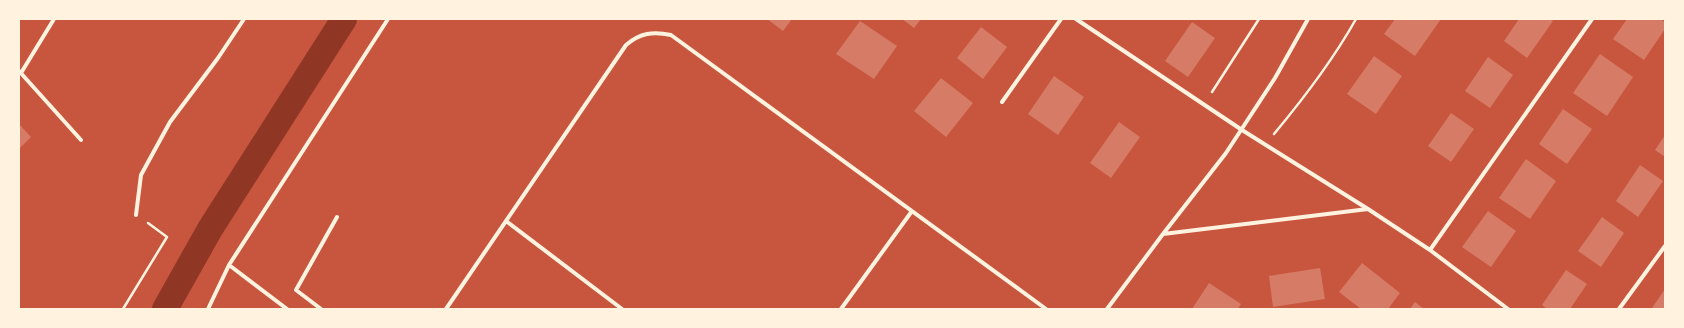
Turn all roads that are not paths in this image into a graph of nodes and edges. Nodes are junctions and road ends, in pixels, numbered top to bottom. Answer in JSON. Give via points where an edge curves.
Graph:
{"nodes":[{"id":1,"x":54,"y":19,"type":"edge"},
{"id":2,"x":244,"y":19,"type":"edge"},
{"id":3,"x":388,"y":19,"type":"edge"},
{"id":4,"x":1061,"y":19,"type":"edge"},
{"id":5,"x":1076,"y":19,"type":"edge"},
{"id":6,"x":1308,"y":19,"type":"edge"},
{"id":7,"x":1592,"y":19,"type":"edge"},
{"id":8,"x":20,"y":72,"type":"edge"},
{"id":9,"x":1002,"y":102,"type":"dead end"},
{"id":10,"x":1242,"y":130,"type":"junction"},
{"id":11,"x":81,"y":140,"type":"dead end"},
{"id":12,"x":1368,"y":209,"type":"junction"},
{"id":13,"x":912,"y":211,"type":"junction"},
{"id":14,"x":136,"y":215,"type":"road end"},
{"id":15,"x":337,"y":217,"type":"dead end"},
{"id":16,"x":506,"y":221,"type":"junction"},
{"id":17,"x":1163,"y":234,"type":"junction"},
{"id":18,"x":1665,"y":246,"type":"edge"},
{"id":19,"x":1430,"y":250,"type":"junction"},
{"id":20,"x":229,"y":265,"type":"junction"},
{"id":21,"x":208,"y":309,"type":"edge"},
{"id":22,"x":287,"y":309,"type":"edge"},
{"id":23,"x":321,"y":309,"type":"edge"},
{"id":24,"x":446,"y":309,"type":"edge"},
{"id":25,"x":622,"y":309,"type":"edge"},
{"id":26,"x":841,"y":309,"type":"edge"},
{"id":27,"x":1046,"y":309,"type":"edge"},
{"id":28,"x":1108,"y":309,"type":"edge"},
{"id":29,"x":1508,"y":309,"type":"edge"},
{"id":30,"x":1619,"y":309,"type":"edge"}],
"edges":[{"from":1,"to":8,"type":"street"},
{"from":2,"to":14,"type":"street","via":[[170,122],[141,175]]},
{"from":3,"to":20,"type":"street"},
{"from":4,"to":9,"type":"street"},
{"from":5,"to":10,"type":"street"},
{"from":6,"to":10,"type":"street"},
{"from":7,"to":19,"type":"street"},
{"from":8,"to":11,"type":"street"},
{"from":10,"to":12,"type":"street"},
{"from":10,"to":17,"type":"street"},
{"from":12,"to":17,"type":"street"},
{"from":12,"to":19,"type":"street"},
{"from":13,"to":16,"type":"street","via":[[671,35],[660,32],[640,36],[626,45]]},
{"from":13,"to":26,"type":"street"},
{"from":13,"to":27,"type":"street"},
{"from":15,"to":23,"type":"street","via":[[296,290]]},
{"from":16,"to":24,"type":"street"},
{"from":16,"to":25,"type":"street"},
{"from":17,"to":28,"type":"street"},
{"from":18,"to":30,"type":"street"},
{"from":19,"to":29,"type":"street"},
{"from":20,"to":21,"type":"street"},
{"from":20,"to":22,"type":"street"}]}
